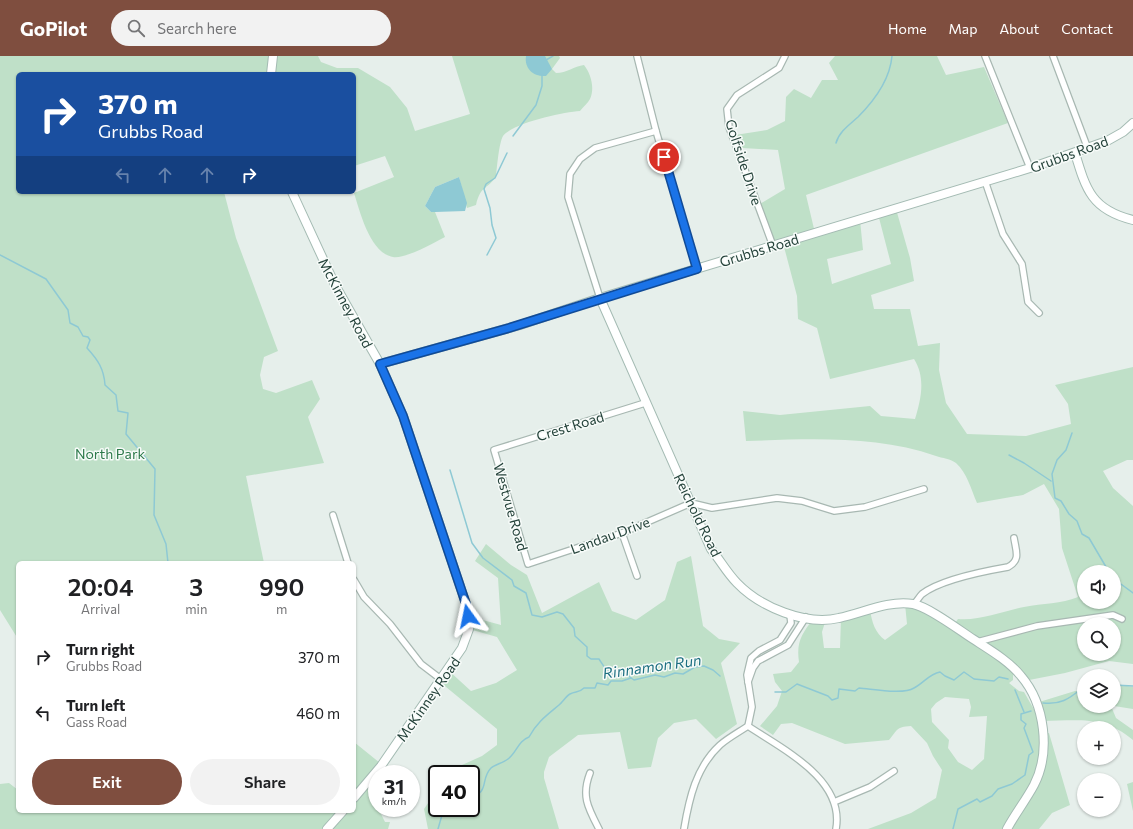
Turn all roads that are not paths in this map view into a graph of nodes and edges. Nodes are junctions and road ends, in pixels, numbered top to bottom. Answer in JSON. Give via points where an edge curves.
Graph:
{"nodes":[{"id":1,"x":273,"y":56,"type":"edge"},
{"id":2,"x":637,"y":56,"type":"edge"},
{"id":3,"x":785,"y":56,"type":"edge"},
{"id":4,"x":984,"y":56,"type":"edge"},
{"id":5,"x":1053,"y":56,"type":"edge"},
{"id":6,"x":272,"y":72,"type":"edge"},
{"id":7,"x":1133,"y":123,"type":"edge"},
{"id":8,"x":656,"y":131,"type":"junction"},
{"id":9,"x":1088,"y":149,"type":"junction"},
{"id":10,"x":1075,"y":154,"type":"junction"},
{"id":11,"x":1030,"y":168,"type":"junction"},
{"id":12,"x":985,"y":181,"type":"junction"},
{"id":13,"x":293,"y":194,"type":"edge"},
{"id":14,"x":1133,"y":220,"type":"edge"},
{"id":15,"x":772,"y":246,"type":"junction"},
{"id":16,"x":697,"y":269,"type":"junction"},
{"id":17,"x":600,"y":298,"type":"junction"},
{"id":18,"x":1039,"y":314,"type":"dead end"},
{"id":19,"x":380,"y":364,"type":"junction"},
{"id":20,"x":646,"y":403,"type":"junction"},
{"id":21,"x":494,"y":450,"type":"joint"},
{"id":22,"x":924,"y":489,"type":"dead end"},
{"id":23,"x":690,"y":503,"type":"junction"},
{"id":24,"x":333,"y":515,"type":"dead end"},
{"id":25,"x":622,"y":533,"type":"junction"},
{"id":26,"x":1014,"y":538,"type":"dead end"},
{"id":27,"x":347,"y":561,"type":"edge"},
{"id":28,"x":528,"y":564,"type":"joint"},
{"id":29,"x":637,"y":576,"type":"dead end"},
{"id":30,"x":356,"y":583,"type":"edge"},
{"id":31,"x":914,"y":604,"type":"junction"},
{"id":32,"x":790,"y":614,"type":"junction"},
{"id":33,"x":806,"y":617,"type":"junction"},
{"id":34,"x":1122,"y":619,"type":"dead end"},
{"id":35,"x":977,"y":642,"type":"junction"},
{"id":36,"x":442,"y":680,"type":"junction"},
{"id":37,"x":748,"y":682,"type":"junction"},
{"id":38,"x":748,"y":726,"type":"junction"},
{"id":39,"x":894,"y":771,"type":"dead end"},
{"id":40,"x":590,"y":773,"type":"dead end"},
{"id":41,"x":356,"y":796,"type":"edge"},
{"id":42,"x":834,"y":802,"type":"junction"},
{"id":43,"x":341,"y":813,"type":"edge"},
{"id":44,"x":328,"y":829,"type":"edge"},
{"id":45,"x":599,"y":829,"type":"edge"},
{"id":46,"x":684,"y":829,"type":"edge"},
{"id":47,"x":836,"y":829,"type":"edge"},
{"id":48,"x":1007,"y":829,"type":"edge"}],
"edges":[{"from":1,"to":6,"type":"street"},
{"from":2,"to":8,"type":"street"},
{"from":3,"to":15,"type":"street","name":"Golfside Drive","via":[[779,68],[737,95],[727,109],[728,127]]},
{"from":4,"to":11,"type":"street"},
{"from":5,"to":9,"type":"street"},
{"from":7,"to":9,"type":"street","name":"Grubbs Road","via":[[1112,139]]},
{"from":8,"to":16,"type":"street"},
{"from":8,"to":17,"type":"street","name":"Reichold Road","via":[[595,148],[580,159],[570,174],[568,197]]},
{"from":9,"to":10,"type":"street","name":"Grubbs Road"},
{"from":10,"to":11,"type":"street","name":"Grubbs Road"},
{"from":10,"to":14,"type":"street","via":[[1085,183],[1095,201],[1109,212]]},
{"from":11,"to":12,"type":"street","name":"Grubbs Road"},
{"from":12,"to":15,"type":"street","name":"Grubbs Road"},
{"from":12,"to":18,"type":"street","via":[[1003,234],[1022,264],[1028,302]]},
{"from":13,"to":19,"type":"street","name":"McKinney Road","via":[[335,285]]},
{"from":15,"to":16,"type":"street","name":"Grubbs Road"},
{"from":16,"to":17,"type":"street","name":"Grubbs Road"},
{"from":17,"to":19,"type":"street","name":"Grubbs Road","via":[[495,332]]},
{"from":17,"to":20,"type":"street","name":"Reichold Road"},
{"from":19,"to":36,"type":"street","name":"McKinney Road","via":[[403,416],[466,604],[469,629],[462,648]]},
{"from":20,"to":21,"type":"street","name":"Crest Road"},
{"from":20,"to":23,"type":"street","name":"Reichold Road"},
{"from":21,"to":28,"type":"street","name":"Westvue Road"},
{"from":22,"to":23,"type":"street","via":[[865,507],[834,511],[802,501],[777,498],[712,508]]},
{"from":23,"to":25,"type":"street","name":"Landau Drive"},
{"from":23,"to":32,"type":"street","name":"Reichold Road","via":[[711,549],[737,584],[770,608]]},
{"from":24,"to":27,"type":"street"},
{"from":25,"to":28,"type":"street","name":"Landau Drive"},
{"from":25,"to":29,"type":"street"},
{"from":26,"to":31,"type":"street","via":[[1017,558],[1008,567],[964,577],[937,587],[922,594]]},
{"from":30,"to":36,"type":"street","via":[[364,597],[390,624],[417,660]]},
{"from":31,"to":33,"type":"street","name":"Reichold Road","via":[[888,605],[838,619]]},
{"from":31,"to":35,"type":"street","name":"Reichold Road"},
{"from":32,"to":33,"type":"street","name":"Reichold Road"},
{"from":32,"to":37,"type":"street","via":[[792,623],[782,639],[751,658]]},
{"from":33,"to":37,"type":"street","via":[[788,645],[758,661]]},
{"from":34,"to":35,"type":"street","via":[[1113,615],[1037,626]]},
{"from":35,"to":48,"type":"street","name":"Reichold Road","via":[[1021,676],[1034,697],[1043,725],[1040,770]]},
{"from":36,"to":41,"type":"street","name":"McKinney Road","via":[[381,766]]},
{"from":37,"to":38,"type":"street","via":[[752,707]]},
{"from":38,"to":42,"type":"street","via":[[816,774]]},
{"from":38,"to":46,"type":"street","via":[[720,746],[700,772],[689,798]]},
{"from":39,"to":42,"type":"street","via":[[870,787]]},
{"from":40,"to":45,"type":"street","via":[[585,786],[587,806]]},
{"from":42,"to":47,"type":"street"},
{"from":43,"to":44,"type":"street"}]}
